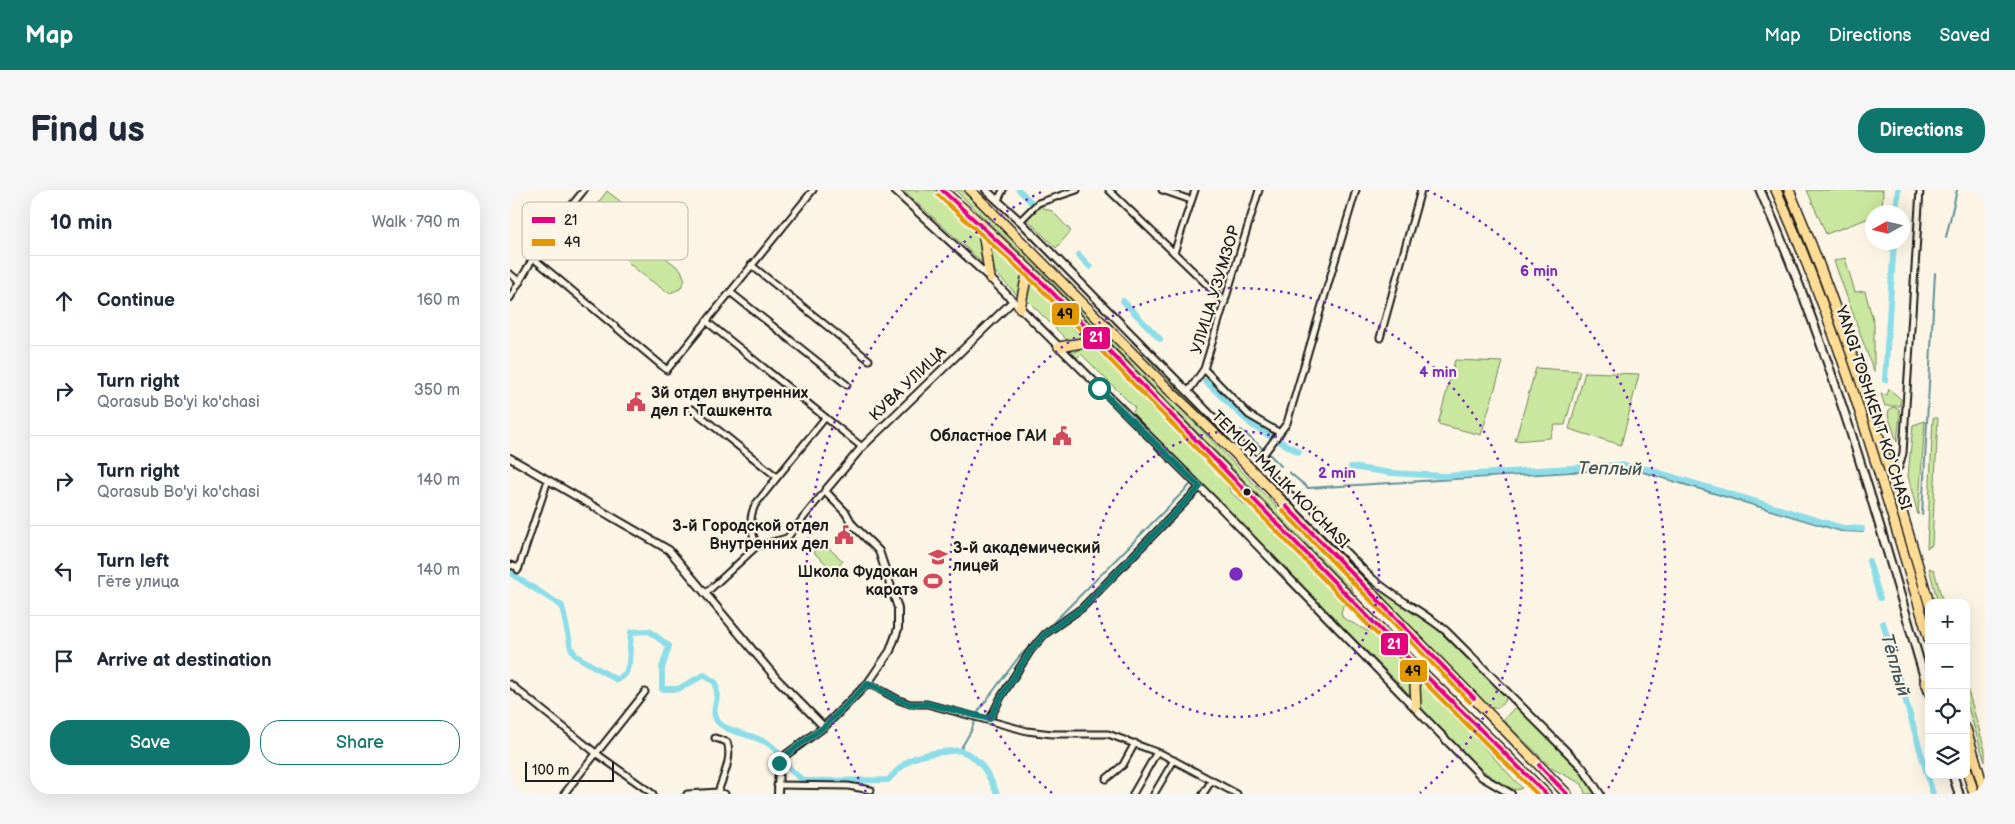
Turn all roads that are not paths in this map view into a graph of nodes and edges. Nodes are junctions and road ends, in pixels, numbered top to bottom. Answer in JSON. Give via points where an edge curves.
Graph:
{"nodes":[{"id":1,"x":584,"y":190,"type":"edge"},
{"id":2,"x":813,"y":190,"type":"edge"},
{"id":3,"x":894,"y":190,"type":"edge"},
{"id":4,"x":942,"y":190,"type":"edge"},
{"id":5,"x":970,"y":190,"type":"edge"},
{"id":6,"x":986,"y":190,"type":"edge"},
{"id":7,"x":1003,"y":190,"type":"edge"},
{"id":8,"x":1077,"y":190,"type":"edge"},
{"id":9,"x":1109,"y":190,"type":"edge"},
{"id":10,"x":1162,"y":190,"type":"edge"},
{"id":11,"x":1194,"y":190,"type":"edge"},
{"id":12,"x":1259,"y":190,"type":"edge"},
{"id":13,"x":1356,"y":190,"type":"edge"},
{"id":14,"x":1421,"y":190,"type":"edge"},
{"id":15,"x":1760,"y":190,"type":"edge"},
{"id":16,"x":1776,"y":190,"type":"edge"},
{"id":17,"x":1789,"y":190,"type":"edge"},
{"id":18,"x":1920,"y":190,"type":"edge"},
{"id":19,"x":998,"y":200,"type":"junction"},
{"id":20,"x":1192,"y":200,"type":"junction"},
{"id":21,"x":574,"y":202,"type":"edge"},
{"id":22,"x":1020,"y":221,"type":"junction"},
{"id":23,"x":982,"y":225,"type":"junction"},
{"id":24,"x":1174,"y":253,"type":"junction"},
{"id":25,"x":532,"y":260,"type":"edge"},
{"id":26,"x":535,"y":260,"type":"edge"},
{"id":27,"x":751,"y":266,"type":"junction"},
{"id":28,"x":1028,"y":269,"type":"junction"},
{"id":29,"x":510,"y":274,"type":"edge"},
{"id":30,"x":990,"y":278,"type":"junction"},
{"id":31,"x":520,"y":282,"type":"junction"},
{"id":32,"x":730,"y":292,"type":"junction"},
{"id":33,"x":510,"y":298,"type":"edge"},
{"id":34,"x":1013,"y":301,"type":"junction"},
{"id":35,"x":1225,"y":302,"type":"junction"},
{"id":36,"x":1020,"y":308,"type":"junction"},
{"id":37,"x":706,"y":322,"type":"junction"},
{"id":38,"x":1380,"y":338,"type":"dead end"},
{"id":39,"x":1099,"y":340,"type":"junction"},
{"id":40,"x":1059,"y":347,"type":"junction"},
{"id":41,"x":869,"y":360,"type":"dead end"},
{"id":42,"x":1204,"y":369,"type":"junction"},
{"id":43,"x":847,"y":385,"type":"dead end"},
{"id":44,"x":1188,"y":392,"type":"junction"},
{"id":45,"x":692,"y":409,"type":"dead end"},
{"id":46,"x":825,"y":418,"type":"junction"},
{"id":47,"x":1280,"y":433,"type":"junction"},
{"id":48,"x":862,"y":447,"type":"junction"},
{"id":49,"x":1233,"y":451,"type":"junction"},
{"id":50,"x":1246,"y":452,"type":"junction"},
{"id":51,"x":510,"y":458,"type":"edge"},
{"id":52,"x":1257,"y":463,"type":"junction"},
{"id":53,"x":1891,"y":471,"type":"junction"},
{"id":54,"x":777,"y":477,"type":"junction"},
{"id":55,"x":548,"y":480,"type":"junction"},
{"id":56,"x":1200,"y":487,"type":"junction"},
{"id":57,"x":825,"y":491,"type":"junction"},
{"id":58,"x":1314,"y":520,"type":"junction"},
{"id":59,"x":1315,"y":536,"type":"junction"},
{"id":60,"x":757,"y":546,"type":"junction"},
{"id":61,"x":510,"y":565,"type":"edge"},
{"id":62,"x":706,"y":593,"type":"junction"},
{"id":63,"x":1376,"y":598,"type":"junction"},
{"id":64,"x":1928,"y":599,"type":"edge"},
{"id":65,"x":1365,"y":613,"type":"junction"},
{"id":66,"x":1925,"y":626,"type":"edge"},
{"id":67,"x":1414,"y":664,"type":"junction"},
{"id":68,"x":1925,"y":677,"type":"edge"},
{"id":69,"x":868,"y":683,"type":"junction"},
{"id":70,"x":510,"y":684,"type":"edge"},
{"id":71,"x":645,"y":692,"type":"dead end"},
{"id":72,"x":1416,"y":708,"type":"junction"},
{"id":73,"x":990,"y":719,"type":"junction"},
{"id":74,"x":824,"y":727,"type":"junction"},
{"id":75,"x":1967,"y":734,"type":"edge"},
{"id":76,"x":715,"y":738,"type":"dead end"},
{"id":77,"x":1135,"y":743,"type":"junction"},
{"id":78,"x":1157,"y":752,"type":"junction"},
{"id":79,"x":597,"y":754,"type":"junction"},
{"id":80,"x":1174,"y":760,"type":"junction"},
{"id":81,"x":1106,"y":779,"type":"dead end"},
{"id":82,"x":1954,"y":779,"type":"edge"},
{"id":83,"x":1970,"y":779,"type":"edge"},
{"id":84,"x":1212,"y":780,"type":"junction"},
{"id":85,"x":777,"y":785,"type":"junction"},
{"id":86,"x":870,"y":790,"type":"dead end"},
{"id":87,"x":718,"y":792,"type":"junction"},
{"id":88,"x":1985,"y":793,"type":"edge"},
{"id":89,"x":564,"y":794,"type":"edge"},
{"id":90,"x":653,"y":794,"type":"edge"},
{"id":91,"x":687,"y":794,"type":"edge"},
{"id":92,"x":725,"y":794,"type":"edge"},
{"id":93,"x":778,"y":794,"type":"edge"},
{"id":94,"x":1133,"y":794,"type":"edge"},
{"id":95,"x":1154,"y":794,"type":"edge"},
{"id":96,"x":1203,"y":794,"type":"edge"},
{"id":97,"x":1238,"y":794,"type":"edge"},
{"id":98,"x":1512,"y":794,"type":"edge"},
{"id":99,"x":1546,"y":794,"type":"edge"},
{"id":100,"x":1566,"y":794,"type":"edge"},
{"id":101,"x":1600,"y":794,"type":"edge"},
{"id":102,"x":1960,"y":794,"type":"edge"},
{"id":103,"x":1974,"y":794,"type":"edge"}],
"edges":[{"from":1,"to":21,"type":"street"},
{"from":2,"to":27,"type":"street"},
{"from":3,"to":30,"type":"street"},
{"from":4,"to":23,"type":"highway","name":"TEMUR MALIK KO'CHASI"},
{"from":5,"to":49,"type":"highway","name":"TEMUR MALIK KO'CHASI"},
{"from":6,"to":19,"type":"street"},
{"from":7,"to":19,"type":"street"},
{"from":8,"to":22,"type":"street","via":[[1038,203]]},
{"from":9,"to":24,"type":"street"},
{"from":10,"to":20,"type":"street"},
{"from":11,"to":20,"type":"street"},
{"from":12,"to":35,"type":"street","name":"УЛИЦА УЗУМЗОР"},
{"from":13,"to":47,"type":"street","via":[[1287,423]]},
{"from":14,"to":38,"type":"street"},
{"from":15,"to":68,"type":"main road","via":[[1808,305],[1846,415]]},
{"from":16,"to":66,"type":"highway","name":"YANGI TOSHKENT KO‘CHASI","via":[[1852,387]]},
{"from":17,"to":53,"type":"highway","name":"YANGI TOSHKENT KO‘CHASI","via":[[1843,327]]},
{"from":18,"to":53,"type":"street","via":[[1903,453],[1899,467]]},
{"from":19,"to":22,"type":"street"},
{"from":20,"to":24,"type":"street"},
{"from":22,"to":44,"type":"street"},
{"from":23,"to":28,"type":"highway","name":"TEMUR MALIK KO'CHASI"},
{"from":23,"to":30,"type":"highway"},
{"from":24,"to":35,"type":"street"},
{"from":25,"to":31,"type":"street"},
{"from":26,"to":37,"type":"street","via":[[667,370]]},
{"from":27,"to":32,"type":"street"},
{"from":27,"to":41,"type":"street"},
{"from":28,"to":36,"type":"highway"},
{"from":28,"to":39,"type":"highway","name":"TEMUR MALIK KO'CHASI"},
{"from":29,"to":31,"type":"street"},
{"from":30,"to":34,"type":"street"},
{"from":31,"to":33,"type":"street"},
{"from":32,"to":37,"type":"street"},
{"from":32,"to":43,"type":"street"},
{"from":34,"to":36,"type":"street"},
{"from":34,"to":48,"type":"street","name":"КУВА УЛИЦА"},
{"from":35,"to":42,"type":"street","name":"УЛИЦА УЗУМЗОР"},
{"from":36,"to":40,"type":"street"},
{"from":37,"to":46,"type":"street"},
{"from":39,"to":40,"type":"highway"},
{"from":39,"to":65,"type":"highway","name":"TEMUR MALIK KO'CHASI"},
{"from":40,"to":56,"type":"street"},
{"from":42,"to":44,"type":"street","name":"УЛИЦА УЗУМЗОР"},
{"from":42,"to":47,"type":"street","via":[[1248,415]]},
{"from":44,"to":50,"type":"street"},
{"from":45,"to":54,"type":"street"},
{"from":46,"to":48,"type":"street"},
{"from":46,"to":54,"type":"street"},
{"from":47,"to":52,"type":"street"},
{"from":48,"to":57,"type":"street","name":"КУВА УЛИЦА"},
{"from":49,"to":50,"type":"street"},
{"from":49,"to":59,"type":"highway","name":"TEMUR MALIK KO'CHASI"},
{"from":50,"to":52,"type":"street"},
{"from":51,"to":55,"type":"street"},
{"from":52,"to":58,"type":"street"},
{"from":53,"to":64,"type":"highway","name":"YANGI TOSHKENT KO‘CHASI"},
{"from":54,"to":60,"type":"street","via":[[751,512],[750,529]]},
{"from":55,"to":61,"type":"street","via":[[519,569]]},
{"from":55,"to":62,"type":"street","via":[[669,550]]},
{"from":56,"to":72,"type":"street"},
{"from":56,"to":73,"type":"street","via":[[1082,608],[1045,634],[1031,650]]},
{"from":57,"to":60,"type":"street","via":[[788,538]]},
{"from":57,"to":69,"type":"street","via":[[879,551],[898,608],[896,639]]},
{"from":58,"to":59,"type":"street"},
{"from":58,"to":101,"type":"street","via":[[1378,584],[1446,632],[1582,767]]},
{"from":59,"to":63,"type":"highway","name":"TEMUR MALIK KO'CHASI"},
{"from":60,"to":62,"type":"street"},
{"from":62,"to":74,"type":"street","via":[[776,678]]},
{"from":63,"to":65,"type":"highway","via":[[1365,602]]},
{"from":63,"to":100,"type":"highway","name":"TEMUR MALIK KO'CHASI"},
{"from":65,"to":67,"type":"highway","name":"TEMUR MALIK KO'CHASI"},
{"from":67,"to":72,"type":"highway"},
{"from":67,"to":99,"type":"highway","name":"TEMUR MALIK KO'CHASI"},
{"from":69,"to":73,"type":"street","via":[[905,702],[928,704]]},
{"from":69,"to":74,"type":"street"},
{"from":70,"to":79,"type":"street"},
{"from":71,"to":79,"type":"street"},
{"from":72,"to":98,"type":"street","via":[[1482,777]]},
{"from":73,"to":77,"type":"street","via":[[1027,731],[1108,734]]},
{"from":74,"to":85,"type":"street","via":[[779,763]]},
{"from":75,"to":88,"type":"highway"},
{"from":76,"to":87,"type":"street","via":[[729,746],[729,758]]},
{"from":77,"to":78,"type":"street"},
{"from":77,"to":81,"type":"street","via":[[1123,764]]},
{"from":78,"to":80,"type":"street"},
{"from":78,"to":94,"type":"street"},
{"from":79,"to":89,"type":"street"},
{"from":79,"to":90,"type":"street"},
{"from":80,"to":84,"type":"street"},
{"from":80,"to":95,"type":"street"},
{"from":82,"to":102,"type":"main road"},
{"from":83,"to":103,"type":"highway"},
{"from":84,"to":96,"type":"street"},
{"from":84,"to":97,"type":"street"},
{"from":85,"to":86,"type":"street","via":[[848,786]]},
{"from":85,"to":93,"type":"street"},
{"from":87,"to":91,"type":"street"},
{"from":87,"to":92,"type":"street"}]}
